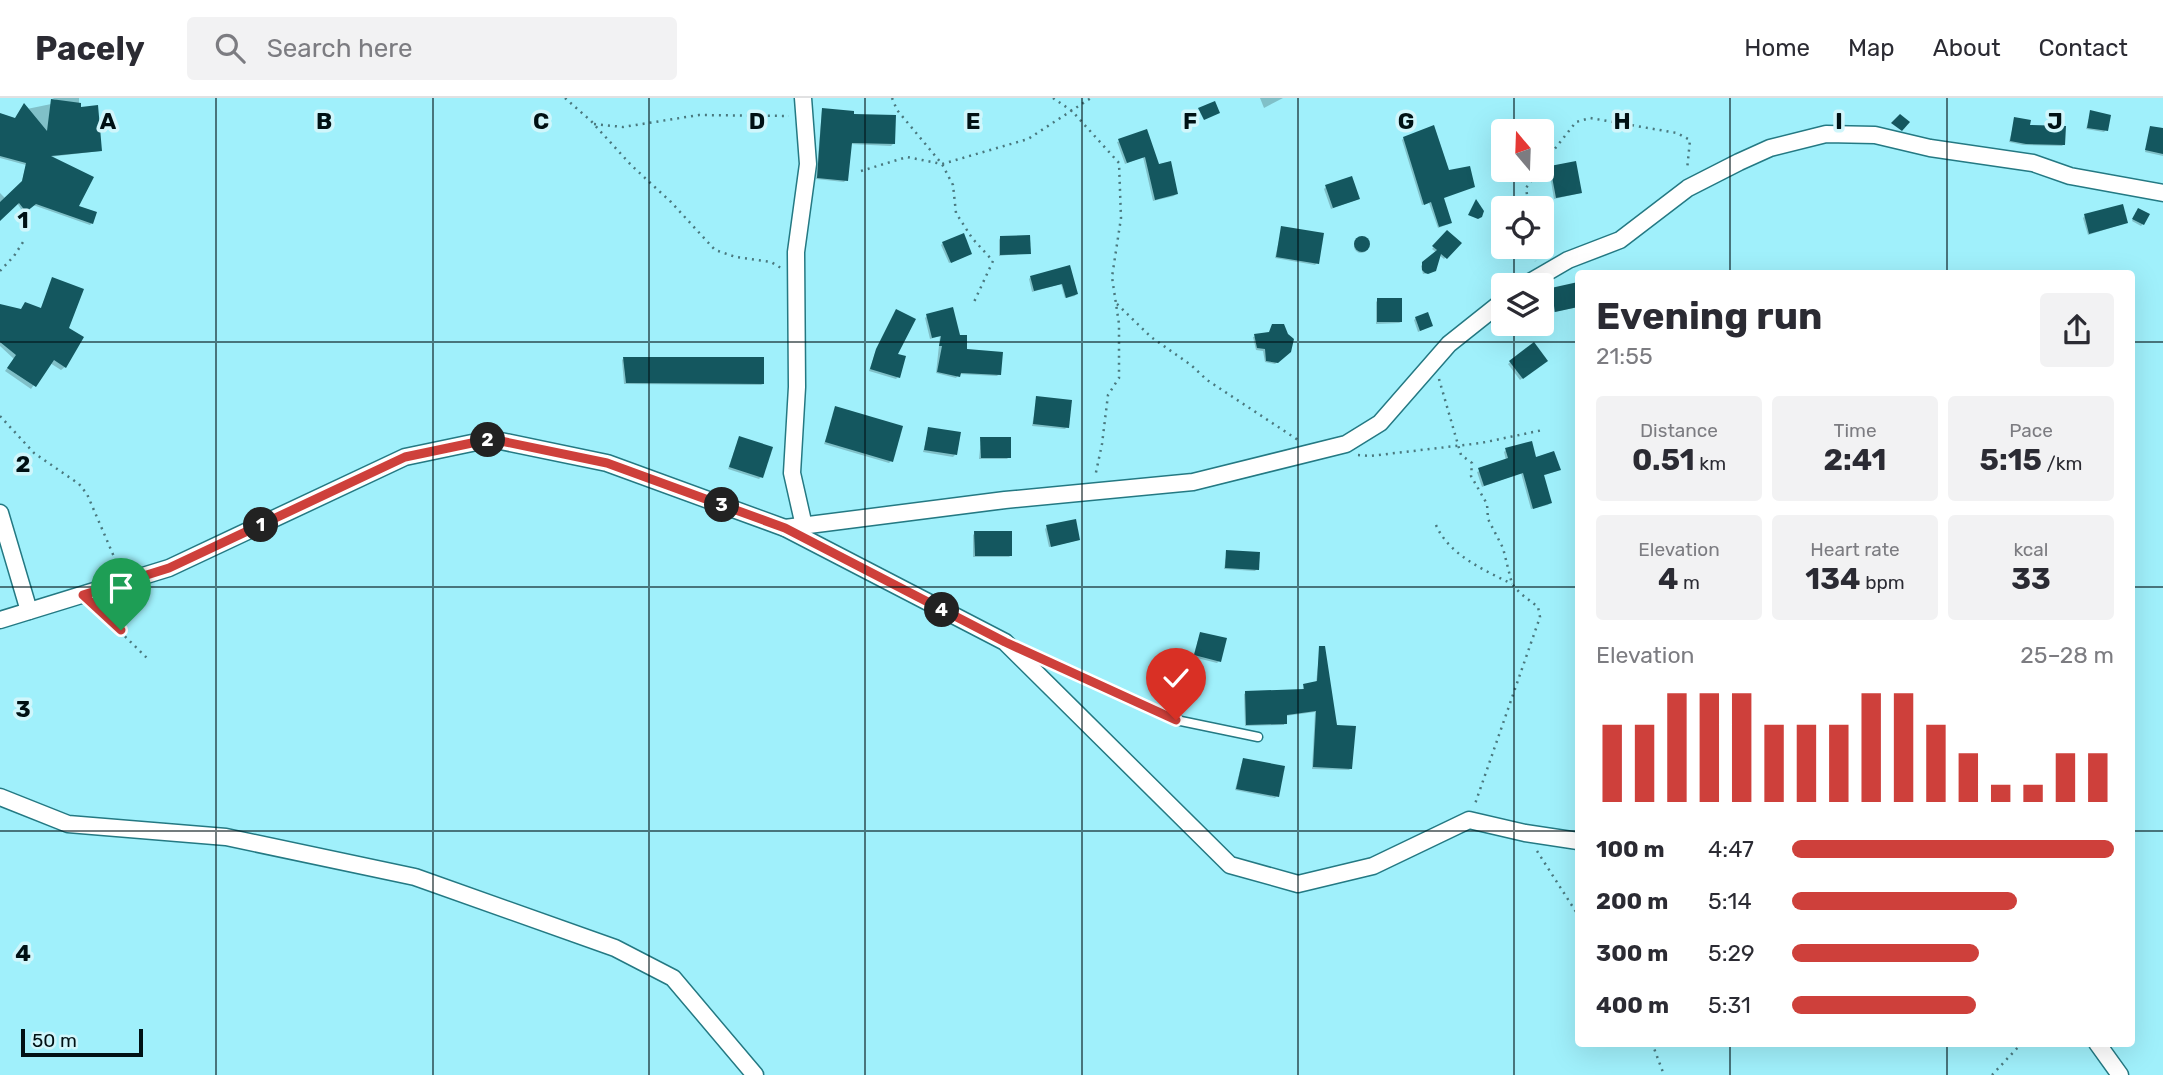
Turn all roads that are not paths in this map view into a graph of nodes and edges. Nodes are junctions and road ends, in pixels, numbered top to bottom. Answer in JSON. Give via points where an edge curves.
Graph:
{"nodes":[{"id":1,"x":803,"y":98,"type":"edge"},
{"id":2,"x":2163,"y":193,"type":"edge"},
{"id":3,"x":1546,"y":273,"type":"edge"},
{"id":4,"x":1491,"y":310,"type":"edge"},
{"id":5,"x":0,"y":513,"type":"edge"},
{"id":6,"x":804,"y":526,"type":"junction"},
{"id":7,"x":785,"y":528,"type":"junction"},
{"id":8,"x":29,"y":611,"type":"junction"},
{"id":9,"x":0,"y":620,"type":"edge"},
{"id":10,"x":1005,"y":642,"type":"junction"},
{"id":11,"x":1258,"y":737,"type":"dead end"},
{"id":12,"x":0,"y":797,"type":"edge"},
{"id":13,"x":1575,"y":841,"type":"edge"},
{"id":14,"x":2100,"y":1047,"type":"edge"},
{"id":15,"x":755,"y":1075,"type":"edge"},
{"id":16,"x":2120,"y":1075,"type":"edge"}],
"edges":[{"from":1,"to":6,"type":"street","via":[[808,164],[796,252],[792,473]]},
{"from":2,"to":3,"type":"street","via":[[2070,176],[2032,163],[1875,135],[1826,134],[1770,148],[1685,191],[1620,240]]},
{"from":4,"to":6,"type":"street","via":[[1449,344],[1380,423],[1346,444],[1193,482]]},
{"from":5,"to":8,"type":"street"},
{"from":6,"to":7,"type":"street"},
{"from":7,"to":8,"type":"street","via":[[607,463],[491,439],[405,457],[169,568]]},
{"from":7,"to":10,"type":"street"},
{"from":8,"to":9,"type":"street"},
{"from":10,"to":11,"type":"lane","via":[[1176,720]]},
{"from":10,"to":13,"type":"street","via":[[1230,865],[1297,884],[1373,866],[1469,820]]},
{"from":12,"to":15,"type":"street","via":[[68,824],[226,837],[415,877],[615,948],[673,978]]},
{"from":14,"to":16,"type":"street"}]}
